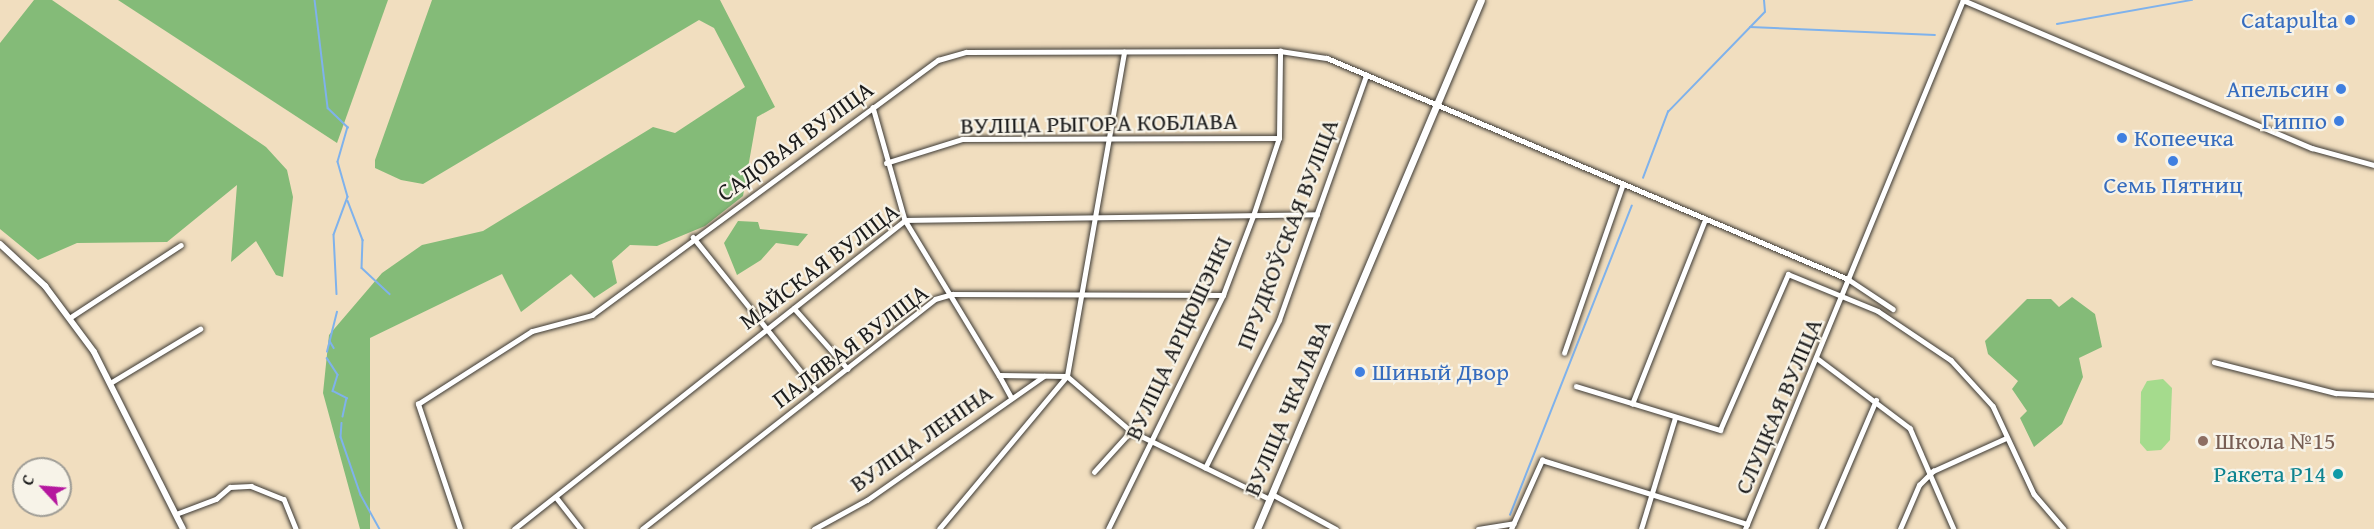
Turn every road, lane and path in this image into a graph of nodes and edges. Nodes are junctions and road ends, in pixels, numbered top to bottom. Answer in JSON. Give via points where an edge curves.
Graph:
{"nodes":[{"id":1,"x":1481,"y":0,"type":"edge"},
{"id":2,"x":1280,"y":51,"type":"junction"},
{"id":3,"x":1124,"y":52,"type":"junction"},
{"id":4,"x":1366,"y":75,"type":"junction"},
{"id":5,"x":873,"y":107,"type":"junction"},
{"id":6,"x":1438,"y":107,"type":"junction"},
{"id":7,"x":1279,"y":138,"type":"junction"},
{"id":8,"x":1107,"y":139,"type":"junction"},
{"id":9,"x":886,"y":163,"type":"junction"},
{"id":10,"x":2374,"y":165,"type":"edge"},
{"id":11,"x":1622,"y":186,"type":"junction"},
{"id":12,"x":1317,"y":213,"type":"junction"},
{"id":13,"x":1253,"y":216,"type":"junction"},
{"id":14,"x":1093,"y":217,"type":"junction"},
{"id":15,"x":905,"y":220,"type":"junction"},
{"id":16,"x":1704,"y":222,"type":"junction"},
{"id":17,"x":693,"y":237,"type":"junction"},
{"id":18,"x":0,"y":244,"type":"edge"},
{"id":19,"x":181,"y":245,"type":"dead end"},
{"id":20,"x":1848,"y":279,"type":"junction"},
{"id":21,"x":952,"y":294,"type":"junction"},
{"id":22,"x":1081,"y":295,"type":"junction"},
{"id":23,"x":1223,"y":295,"type":"junction"},
{"id":24,"x":1843,"y":296,"type":"junction"},
{"id":25,"x":794,"y":308,"type":"junction"},
{"id":26,"x":1893,"y":309,"type":"dead end"},
{"id":27,"x":71,"y":317,"type":"junction"},
{"id":28,"x":766,"y":326,"type":"junction"},
{"id":29,"x":200,"y":329,"type":"dead end"},
{"id":30,"x":1564,"y":353,"type":"dead end"},
{"id":31,"x":1818,"y":358,"type":"junction"},
{"id":32,"x":2214,"y":362,"type":"dead end"},
{"id":33,"x":848,"y":369,"type":"junction"},
{"id":34,"x":1047,"y":374,"type":"junction"},
{"id":35,"x":999,"y":375,"type":"junction"},
{"id":36,"x":1067,"y":376,"type":"junction"},
{"id":37,"x":112,"y":382,"type":"junction"},
{"id":38,"x":1576,"y":386,"type":"dead end"},
{"id":39,"x":816,"y":390,"type":"junction"},
{"id":40,"x":2374,"y":395,"type":"edge"},
{"id":41,"x":1011,"y":397,"type":"junction"},
{"id":42,"x":1876,"y":400,"type":"junction"},
{"id":43,"x":1632,"y":404,"type":"junction"},
{"id":44,"x":1675,"y":418,"type":"junction"},
{"id":45,"x":1131,"y":430,"type":"junction"},
{"id":46,"x":2006,"y":438,"type":"junction"},
{"id":47,"x":1152,"y":439,"type":"junction"},
{"id":48,"x":1206,"y":468,"type":"junction"},
{"id":49,"x":1932,"y":471,"type":"junction"},
{"id":50,"x":1094,"y":472,"type":"dead end"},
{"id":51,"x":1653,"y":492,"type":"junction"},
{"id":52,"x":556,"y":497,"type":"junction"},
{"id":53,"x":1271,"y":497,"type":"junction"},
{"id":54,"x":176,"y":514,"type":"junction"},
{"id":55,"x":1514,"y":523,"type":"junction"},
{"id":56,"x":1745,"y":525,"type":"edge"},
{"id":57,"x":183,"y":529,"type":"edge"},
{"id":58,"x":296,"y":529,"type":"edge"},
{"id":59,"x":460,"y":529,"type":"edge"},
{"id":60,"x":514,"y":529,"type":"edge"},
{"id":61,"x":581,"y":529,"type":"edge"},
{"id":62,"x":642,"y":529,"type":"edge"},
{"id":63,"x":814,"y":529,"type":"edge"},
{"id":64,"x":939,"y":529,"type":"edge"},
{"id":65,"x":1108,"y":529,"type":"edge"},
{"id":66,"x":1257,"y":529,"type":"edge"},
{"id":67,"x":1335,"y":529,"type":"edge"},
{"id":68,"x":1478,"y":529,"type":"edge"},
{"id":69,"x":1511,"y":529,"type":"edge"},
{"id":70,"x":1641,"y":529,"type":"edge"},
{"id":71,"x":1821,"y":529,"type":"edge"},
{"id":72,"x":1900,"y":529,"type":"edge"},
{"id":73,"x":1954,"y":529,"type":"edge"},
{"id":74,"x":2064,"y":529,"type":"edge"}],
"edges":[{"from":1,"to":6,"type":"main road","name":"ВУЛІЦА ЧКАЛАВА"},
{"from":2,"to":3,"type":"street","name":"САДОВАЯ ВУЛІЦА"},
{"from":2,"to":4,"type":"street","name":"САДОВАЯ ВУЛІЦА","via":[[1327,58]]},
{"from":2,"to":7,"type":"street","name":"ВУЛІЦА АРЦЮШЭНКІ"},
{"from":3,"to":5,"type":"street","name":"САДОВАЯ ВУЛІЦА","via":[[966,52],[938,60]]},
{"from":3,"to":8,"type":"street"},
{"from":4,"to":6,"type":"street","name":"САДОВАЯ ВУЛІЦА"},
{"from":4,"to":12,"type":"street","name":"ПРУДКОЎСКАЯ ВУЛІЦА"},
{"from":5,"to":9,"type":"street"},
{"from":5,"to":17,"type":"street","name":"САДОВАЯ ВУЛІЦА"},
{"from":6,"to":11,"type":"street","name":"САДОВАЯ ВУЛІЦА"},
{"from":6,"to":53,"type":"main road","name":"ВУЛІЦА ЧКАЛАВА"},
{"from":7,"to":8,"type":"street","name":"ВУЛІЦА РЫГОРА КОБЛАВА"},
{"from":7,"to":13,"type":"street","name":"ВУЛІЦА АРЦЮШЭНКІ"},
{"from":8,"to":9,"type":"street","name":"ВУЛІЦА РЫГОРА КОБЛАВА","via":[[962,139]]},
{"from":8,"to":14,"type":"street"},
{"from":9,"to":15,"type":"street"},
{"from":10,"to":20,"type":"street","name":"СЛУЦКАЯ ВУЛІЦА","via":[[2320,152],[1963,0]]},
{"from":11,"to":16,"type":"street","name":"САДОВАЯ ВУЛІЦА"},
{"from":11,"to":30,"type":"street"},
{"from":12,"to":13,"type":"street","name":"МАЙСКАЯ ВУЛІЦА"},
{"from":12,"to":48,"type":"street","name":"ПРУДКОЎСКАЯ ВУЛІЦА","via":[[1279,320]]},
{"from":13,"to":14,"type":"street","name":"МАЙСКАЯ ВУЛІЦА"},
{"from":13,"to":23,"type":"street","name":"ВУЛІЦА АРЦЮШЭНКІ"},
{"from":14,"to":15,"type":"street","name":"МАЙСКАЯ ВУЛІЦА"},
{"from":14,"to":22,"type":"street"},
{"from":15,"to":21,"type":"street"},
{"from":15,"to":25,"type":"street","name":"МАЙСКАЯ ВУЛІЦА"},
{"from":16,"to":20,"type":"street","name":"САДОВАЯ ВУЛІЦА"},
{"from":16,"to":43,"type":"street"},
{"from":17,"to":28,"type":"street"},
{"from":17,"to":59,"type":"street","name":"САДОВАЯ ВУЛІЦА","via":[[592,315],[532,331],[418,404]]},
{"from":18,"to":27,"type":"street"},
{"from":19,"to":27,"type":"street"},
{"from":20,"to":24,"type":"street","name":"СЛУЦКАЯ ВУЛІЦА"},
{"from":20,"to":26,"type":"street","name":"САДОВАЯ ВУЛІЦА"},
{"from":21,"to":22,"type":"street","name":"ПАЛЯВАЯ ВУЛІЦА"},
{"from":21,"to":33,"type":"street","name":"ПАЛЯВАЯ ВУЛІЦА","via":[[935,299]]},
{"from":21,"to":35,"type":"street"},
{"from":22,"to":23,"type":"street","name":"ПАЛЯВАЯ ВУЛІЦА"},
{"from":22,"to":36,"type":"street"},
{"from":23,"to":47,"type":"street","name":"ВУЛІЦА АРЦЮШЭНКІ"},
{"from":24,"to":31,"type":"street","name":"СЛУЦКАЯ ВУЛІЦА"},
{"from":24,"to":44,"type":"street","via":[[1788,274],[1719,430]]},
{"from":24,"to":46,"type":"street","via":[[1913,331],[1943,353],[1993,406]]},
{"from":25,"to":28,"type":"street","name":"МАЙСКАЯ ВУЛІЦА"},
{"from":25,"to":33,"type":"street"},
{"from":27,"to":37,"type":"street"},
{"from":28,"to":39,"type":"street"},
{"from":28,"to":52,"type":"street","name":"МАЙСКАЯ ВУЛІЦА"},
{"from":29,"to":37,"type":"street"},
{"from":31,"to":42,"type":"street"},
{"from":31,"to":56,"type":"street","name":"СЛУЦКАЯ ВУЛІЦА"},
{"from":32,"to":40,"type":"street","via":[[2336,393]]},
{"from":33,"to":39,"type":"street","name":"ПАЛЯВАЯ ВУЛІЦА"},
{"from":34,"to":35,"type":"street"},
{"from":34,"to":36,"type":"street"},
{"from":34,"to":41,"type":"street","name":"ВУЛІЦА ЛЕНІНА"},
{"from":35,"to":41,"type":"street"},
{"from":36,"to":45,"type":"street"},
{"from":36,"to":64,"type":"street"},
{"from":37,"to":54,"type":"street"},
{"from":38,"to":43,"type":"street"},
{"from":39,"to":62,"type":"street","name":"ПАЛЯВАЯ ВУЛІЦА"},
{"from":41,"to":63,"type":"street","name":"ВУЛІЦА ЛЕНІНА","via":[[1000,411]]},
{"from":42,"to":49,"type":"street","via":[[1910,428]]},
{"from":42,"to":71,"type":"street"},
{"from":43,"to":44,"type":"street"},
{"from":44,"to":51,"type":"street"},
{"from":45,"to":47,"type":"street"},
{"from":45,"to":50,"type":"street"},
{"from":46,"to":49,"type":"street"},
{"from":46,"to":74,"type":"street","via":[[2018,464]]},
{"from":47,"to":48,"type":"street"},
{"from":47,"to":65,"type":"street","name":"ВУЛІЦА АРЦЮШЭНКІ"},
{"from":48,"to":53,"type":"street"},
{"from":49,"to":72,"type":"street","via":[[1919,485]]},
{"from":49,"to":73,"type":"street"},
{"from":51,"to":55,"type":"street","via":[[1542,460]]},
{"from":51,"to":56,"type":"street"},
{"from":51,"to":70,"type":"street"},
{"from":52,"to":60,"type":"street","name":"МАЙСКАЯ ВУЛІЦА"},
{"from":52,"to":61,"type":"street"},
{"from":53,"to":66,"type":"main road","name":"ВУЛІЦА ЧКАЛАВА"},
{"from":53,"to":67,"type":"street"},
{"from":54,"to":57,"type":"street"},
{"from":54,"to":58,"type":"street","via":[[216,499],[230,487],[251,486],[284,499]]},
{"from":55,"to":68,"type":"street"},
{"from":55,"to":69,"type":"street"}]}
